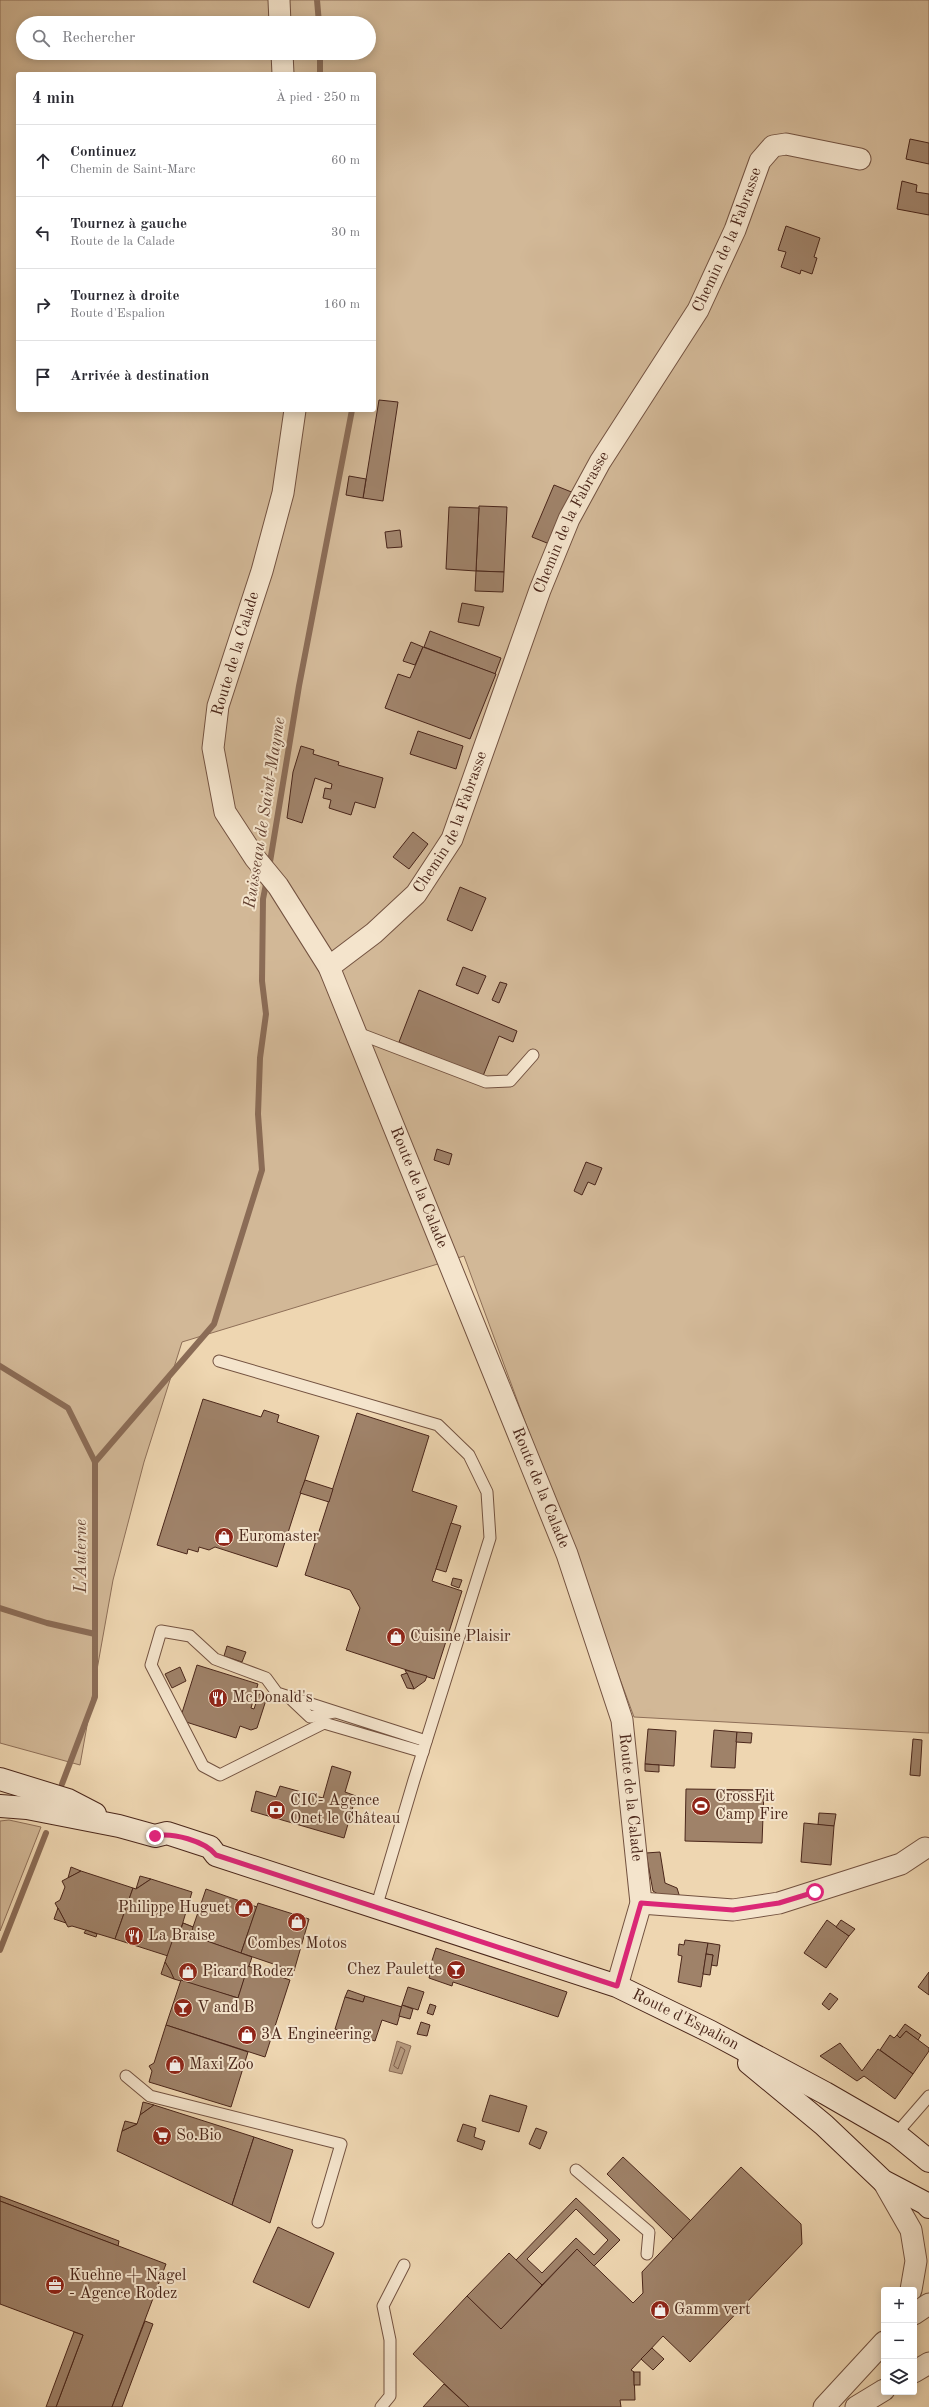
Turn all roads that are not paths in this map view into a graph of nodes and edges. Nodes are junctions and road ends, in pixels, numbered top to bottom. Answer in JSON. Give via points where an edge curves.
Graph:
{"nodes":[{"id":1,"x":279,"y":0,"type":"edge"},
{"id":2,"x":280,"y":16,"type":"edge"},
{"id":3,"x":282,"y":60,"type":"edge"},
{"id":4,"x":283,"y":72,"type":"edge"},
{"id":5,"x":860,"y":159,"type":"dead end"},
{"id":6,"x":295,"y":412,"type":"edge"},
{"id":7,"x":329,"y":967,"type":"junction"},
{"id":8,"x":355,"y":1031,"type":"junction"},
{"id":9,"x":533,"y":1055,"type":"dead end"},
{"id":10,"x":219,"y":1361,"type":"dead end"},
{"id":11,"x":426,"y":1741,"type":"junction"},
{"id":12,"x":423,"y":1752,"type":"junction"},
{"id":13,"x":0,"y":1780,"type":"edge"},
{"id":14,"x":0,"y":1806,"type":"edge"},
{"id":15,"x":119,"y":1826,"type":"junction"},
{"id":16,"x":925,"y":1848,"type":"dead end"},
{"id":17,"x":641,"y":1903,"type":"junction"},
{"id":18,"x":376,"y":1908,"type":"junction"},
{"id":19,"x":617,"y":1986,"type":"junction"},
{"id":20,"x":711,"y":2032,"type":"junction"},
{"id":21,"x":126,"y":2076,"type":"dead end"},
{"id":22,"x":929,"y":2096,"type":"edge"},
{"id":23,"x":896,"y":2134,"type":"junction"},
{"id":24,"x":929,"y":2161,"type":"edge"},
{"id":25,"x":576,"y":2170,"type":"dead end"},
{"id":26,"x":884,"y":2181,"type":"junction"},
{"id":27,"x":929,"y":2207,"type":"edge"},
{"id":28,"x":318,"y":2222,"type":"dead end"},
{"id":29,"x":648,"y":2254,"type":"dead end"},
{"id":30,"x":404,"y":2265,"type":"dead end"},
{"id":31,"x":911,"y":2287,"type":"edge"},
{"id":32,"x":929,"y":2304,"type":"edge"},
{"id":33,"x":917,"y":2312,"type":"edge"},
{"id":34,"x":881,"y":2345,"type":"edge"},
{"id":35,"x":929,"y":2363,"type":"edge"},
{"id":36,"x":917,"y":2370,"type":"edge"},
{"id":37,"x":881,"y":2392,"type":"edge"},
{"id":38,"x":381,"y":2407,"type":"edge"},
{"id":39,"x":824,"y":2407,"type":"edge"},
{"id":40,"x":856,"y":2407,"type":"edge"}],
"edges":[{"from":1,"to":2,"type":"street"},
{"from":3,"to":4,"type":"street"},
{"from":5,"to":7,"type":"street","name":"Chemin de la Fabrasse","via":[[786,144],[773,146],[760,161],[735,230],[698,310],[600,462],[569,519],[540,590],[452,839],[416,894],[374,933]]},
{"from":6,"to":7,"type":"street","name":"Route de la Calade","via":[[283,493],[262,571],[218,706],[212,748],[225,812],[255,858],[278,886]]},
{"from":7,"to":8,"type":"street","name":"Route de la Calade"},
{"from":8,"to":9,"type":"lane","via":[[486,1082],[510,1081]]},
{"from":8,"to":17,"type":"street","name":"Route de la Calade","via":[[567,1554],[622,1720]]},
{"from":10,"to":11,"type":"lane","via":[[438,1425],[469,1455],[487,1492],[490,1538]]},
{"from":11,"to":12,"type":"lane"},
{"from":11,"to":12,"type":"lane","via":[[277,1693],[266,1678],[215,1659],[190,1636],[161,1631],[151,1665],[203,1766],[220,1775],[324,1723]]},
{"from":12,"to":18,"type":"lane"},
{"from":13,"to":15,"type":"main road","via":[[68,1800]]},
{"from":14,"to":15,"type":"main road","via":[[27,1808]]},
{"from":15,"to":18,"type":"main road","name":"Route d'Espalion","via":[[155,1836],[164,1847],[205,1860],[216,1855]]},
{"from":16,"to":17,"type":"street","via":[[901,1864],[779,1903],[733,1910]]},
{"from":17,"to":19,"type":"street","name":"Route de la Calade"},
{"from":18,"to":19,"type":"main road","name":"Route d'Espalion"},
{"from":19,"to":20,"type":"main road","name":"Route d'Espalion"},
{"from":20,"to":23,"type":"main road","name":"Route d'Espalion"},
{"from":20,"to":26,"type":"main road","via":[[824,2125]]},
{"from":21,"to":28,"type":"lane","via":[[150,2096],[341,2144]]},
{"from":22,"to":23,"type":"lane"},
{"from":23,"to":24,"type":"main road","name":"Route d'Espalion"},
{"from":25,"to":29,"type":"lane","via":[[649,2232]]},
{"from":26,"to":27,"type":"main road"},
{"from":26,"to":31,"type":"street","via":[[911,2230],[916,2261]]},
{"from":30,"to":38,"type":"lane","via":[[383,2306],[390,2340],[390,2396]]},
{"from":32,"to":33,"type":"street"},
{"from":34,"to":39,"type":"street"},
{"from":35,"to":36,"type":"street"},
{"from":37,"to":40,"type":"street"}]}
